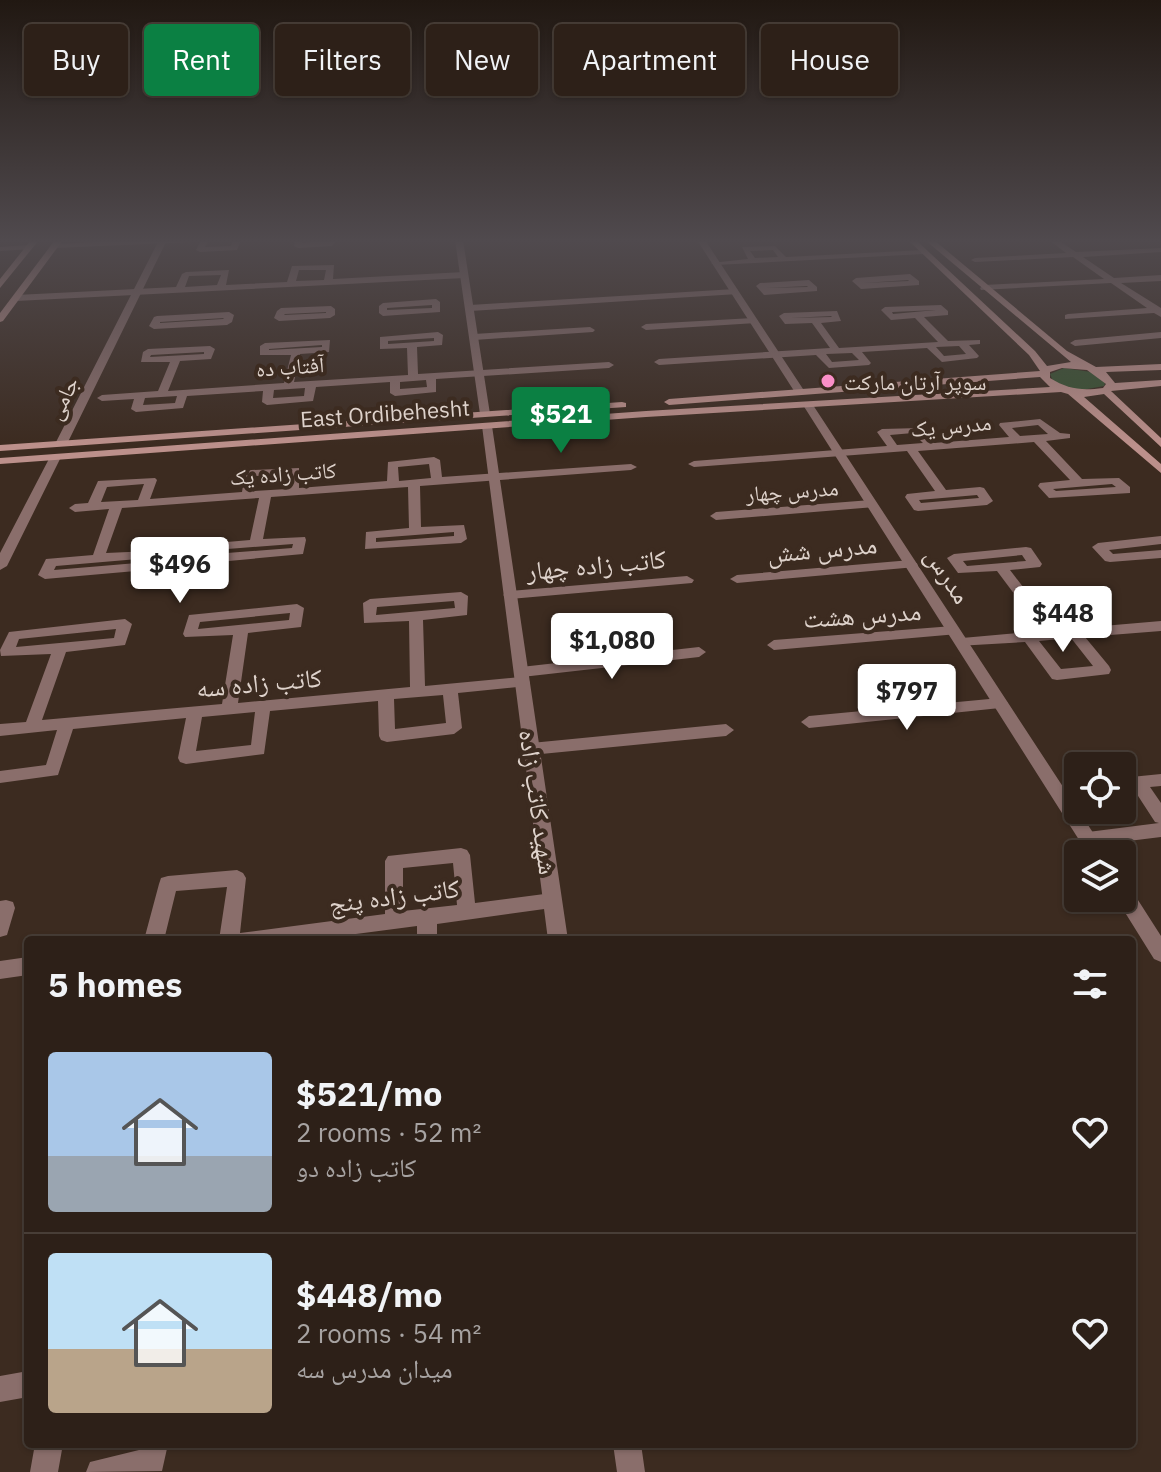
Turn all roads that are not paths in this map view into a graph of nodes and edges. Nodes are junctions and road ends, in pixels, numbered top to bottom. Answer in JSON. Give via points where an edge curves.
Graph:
{"nodes":[{"id":1,"x":470,"y":308,"type":"edge"},
{"id":2,"x":129,"y":309,"type":"edge"},
{"id":3,"x":195,"y":309,"type":"edge"},
{"id":4,"x":410,"y":309,"type":"edge"},
{"id":5,"x":745,"y":309,"type":"edge"},
{"id":6,"x":908,"y":309,"type":"edge"},
{"id":7,"x":940,"y":309,"type":"edge"},
{"id":8,"x":985,"y":309,"type":"edge"},
{"id":9,"x":1009,"y":309,"type":"edge"},
{"id":10,"x":304,"y":310,"type":"joint"},
{"id":11,"x":1159,"y":312,"type":"edge"},
{"id":12,"x":917,"y":315,"type":"junction"},
{"id":13,"x":1068,"y":317,"type":"dead end"},
{"id":14,"x":814,"y":320,"type":"junction"},
{"id":15,"x":753,"y":321,"type":"junction"},
{"id":16,"x":302,"y":323,"type":"dead end"},
{"id":17,"x":646,"y":327,"type":"dead end"},
{"id":18,"x":590,"y":330,"type":"dead end"},
{"id":19,"x":1161,"y":335,"type":"edge"},
{"id":20,"x":474,"y":337,"type":"junction"},
{"id":21,"x":977,"y":342,"type":"dead end"},
{"id":22,"x":961,"y":343,"type":"junction"},
{"id":23,"x":1075,"y":343,"type":"dead end"},
{"id":24,"x":946,"y":344,"type":"junction"},
{"id":25,"x":929,"y":345,"type":"junction"},
{"id":26,"x":855,"y":350,"type":"junction"},
{"id":27,"x":837,"y":351,"type":"junction"},
{"id":28,"x":819,"y":352,"type":"junction"},
{"id":29,"x":775,"y":355,"type":"junction"},
{"id":30,"x":659,"y":362,"type":"dead end"},
{"id":31,"x":609,"y":365,"type":"dead end"},
{"id":32,"x":1161,"y":367,"type":"edge"},
{"id":33,"x":1091,"y":369,"type":"junction"},
{"id":34,"x":1044,"y":372,"type":"junction"},
{"id":35,"x":480,"y":373,"type":"junction"},
{"id":36,"x":431,"y":376,"type":"junction"},
{"id":37,"x":413,"y":378,"type":"junction"},
{"id":38,"x":395,"y":379,"type":"junction"},
{"id":39,"x":1161,"y":383,"type":"edge"},
{"id":40,"x":311,"y":384,"type":"junction"},
{"id":41,"x":288,"y":386,"type":"junction"},
{"id":42,"x":269,"y":387,"type":"junction"},
{"id":43,"x":1108,"y":389,"type":"junction"},
{"id":44,"x":1067,"y":391,"type":"junction"},
{"id":45,"x":183,"y":393,"type":"junction"},
{"id":46,"x":162,"y":394,"type":"junction"},
{"id":47,"x":141,"y":395,"type":"junction"},
{"id":48,"x":102,"y":398,"type":"dead end"},
{"id":49,"x":804,"y":399,"type":"junction"},
{"id":50,"x":486,"y":420,"type":"junction"},
{"id":51,"x":1037,"y":438,"type":"junction"},
{"id":52,"x":1018,"y":440,"type":"junction"},
{"id":53,"x":61,"y":444,"type":"junction"},
{"id":54,"x":1161,"y":444,"type":"edge"},
{"id":55,"x":932,"y":447,"type":"junction"},
{"id":56,"x":0,"y":448,"type":"edge"},
{"id":57,"x":911,"y":449,"type":"junction"},
{"id":58,"x":895,"y":450,"type":"junction"},
{"id":59,"x":840,"y":455,"type":"junction"},
{"id":60,"x":55,"y":457,"type":"junction"},
{"id":61,"x":0,"y":461,"type":"edge"},
{"id":62,"x":694,"y":464,"type":"dead end"},
{"id":63,"x":631,"y":467,"type":"dead end"},
{"id":64,"x":1161,"y":470,"type":"edge"},
{"id":65,"x":494,"y":477,"type":"junction"},
{"id":66,"x":437,"y":482,"type":"junction"},
{"id":67,"x":414,"y":483,"type":"junction"},
{"id":68,"x":1079,"y":483,"type":"junction"},
{"id":69,"x":393,"y":485,"type":"junction"},
{"id":70,"x":293,"y":492,"type":"junction"},
{"id":71,"x":266,"y":494,"type":"junction"},
{"id":72,"x":943,"y":494,"type":"junction"},
{"id":73,"x":247,"y":495,"type":"junction"},
{"id":74,"x":143,"y":503,"type":"junction"},
{"id":75,"x":871,"y":504,"type":"junction"},
{"id":76,"x":117,"y":505,"type":"junction"},
{"id":77,"x":93,"y":507,"type":"junction"},
{"id":78,"x":75,"y":508,"type":"dead end"},
{"id":79,"x":716,"y":516,"type":"dead end"},
{"id":80,"x":415,"y":531,"type":"junction"},
{"id":81,"x":1161,"y":540,"type":"edge"},
{"id":82,"x":256,"y":543,"type":"junction"},
{"id":83,"x":1161,"y":554,"type":"edge"},
{"id":84,"x":1146,"y":555,"type":"junction"},
{"id":85,"x":98,"y":558,"type":"junction"},
{"id":86,"x":911,"y":564,"type":"junction"},
{"id":87,"x":0,"y":566,"type":"edge"},
{"id":88,"x":1001,"y":567,"type":"junction"},
{"id":89,"x":1161,"y":570,"type":"edge"},
{"id":90,"x":737,"y":579,"type":"dead end"},
{"id":91,"x":687,"y":580,"type":"dead end"},
{"id":92,"x":510,"y":595,"type":"junction"},
{"id":93,"x":416,"y":616,"type":"junction"},
{"id":94,"x":1161,"y":626,"type":"edge"},
{"id":95,"x":241,"y":629,"type":"junction"},
{"id":96,"x":1075,"y":634,"type":"junction"},
{"id":97,"x":1053,"y":636,"type":"junction"},
{"id":98,"x":958,"y":637,"type":"junction"},
{"id":99,"x":1029,"y":638,"type":"junction"},
{"id":100,"x":774,"y":645,"type":"dead end"},
{"id":101,"x":60,"y":648,"type":"junction"},
{"id":102,"x":699,"y":652,"type":"dead end"},
{"id":103,"x":521,"y":677,"type":"junction"},
{"id":104,"x":450,"y":689,"type":"junction"},
{"id":105,"x":418,"y":691,"type":"junction"},
{"id":106,"x":386,"y":694,"type":"junction"},
{"id":107,"x":1000,"y":703,"type":"junction"},
{"id":108,"x":263,"y":706,"type":"junction"},
{"id":109,"x":229,"y":709,"type":"junction"},
{"id":110,"x":195,"y":712,"type":"junction"},
{"id":111,"x":809,"y":722,"type":"dead end"},
{"id":112,"x":67,"y":724,"type":"junction"},
{"id":113,"x":32,"y":727,"type":"junction"},
{"id":114,"x":0,"y":730,"type":"edge"},
{"id":115,"x":726,"y":730,"type":"dead end"},
{"id":116,"x":531,"y":749,"type":"junction"},
{"id":117,"x":0,"y":777,"type":"edge"},
{"id":118,"x":1161,"y":780,"type":"edge"},
{"id":119,"x":1161,"y":817,"type":"edge"},
{"id":120,"x":1161,"y":830,"type":"edge"},
{"id":121,"x":1089,"y":840,"type":"edge"},
{"id":122,"x":1118,"y":840,"type":"edge"},
{"id":123,"x":552,"y":901,"type":"junction"},
{"id":124,"x":0,"y":909,"type":"edge"},
{"id":125,"x":467,"y":912,"type":"junction"},
{"id":126,"x":1135,"y":912,"type":"edge"},
{"id":127,"x":427,"y":917,"type":"junction"},
{"id":128,"x":394,"y":921,"type":"junction"},
{"id":129,"x":0,"y":929,"type":"edge"},
{"id":130,"x":155,"y":936,"type":"edge"},
{"id":131,"x":230,"y":936,"type":"edge"},
{"id":132,"x":275,"y":936,"type":"edge"},
{"id":133,"x":427,"y":936,"type":"edge"},
{"id":134,"x":557,"y":936,"type":"edge"},
{"id":135,"x":1161,"y":953,"type":"edge"},
{"id":136,"x":24,"y":967,"type":"edge"},
{"id":137,"x":0,"y":970,"type":"edge"},
{"id":138,"x":24,"y":1385,"type":"edge"},
{"id":139,"x":0,"y":1389,"type":"edge"},
{"id":140,"x":48,"y":1448,"type":"edge"},
{"id":141,"x":154,"y":1448,"type":"edge"},
{"id":142,"x":628,"y":1448,"type":"edge"},
{"id":143,"x":44,"y":1472,"type":"edge"},
{"id":144,"x":100,"y":1472,"type":"edge"},
{"id":145,"x":631,"y":1472,"type":"edge"}],
"edges":[{"from":1,"to":20,"type":"street","name":"شهید کاتب زاده"},
{"from":2,"to":53,"type":"street","name":"جامی"},
{"from":3,"to":46,"type":"street"},
{"from":4,"to":37,"type":"street"},
{"from":5,"to":15,"type":"street","name":"مدرس"},
{"from":6,"to":12,"type":"street","via":[[885,310],[891,317]]},
{"from":7,"to":12,"type":"street","via":[[945,313]]},
{"from":8,"to":34,"type":"main road","via":[[1032,353]]},
{"from":9,"to":33,"type":"main road"},
{"from":10,"to":10,"type":"street","via":[[281,311],[279,318],[330,315],[331,309]]},
{"from":11,"to":13,"type":"street"},
{"from":12,"to":24,"type":"street"},
{"from":14,"to":14,"type":"street","via":[[788,322],[784,316],[834,313],[838,319]]},
{"from":14,"to":27,"type":"street"},
{"from":15,"to":17,"type":"street"},
{"from":15,"to":29,"type":"street","name":"مدرس"},
{"from":16,"to":41,"type":"street"},
{"from":18,"to":20,"type":"street"},
{"from":19,"to":23,"type":"street"},
{"from":20,"to":35,"type":"street","name":"شهید کاتب زاده"},
{"from":21,"to":22,"type":"street"},
{"from":22,"to":24,"type":"street"},
{"from":22,"to":25,"type":"street","via":[[974,356],[942,359]]},
{"from":24,"to":25,"type":"street"},
{"from":25,"to":26,"type":"street"},
{"from":26,"to":27,"type":"street"},
{"from":26,"to":28,"type":"street","via":[[866,363],[829,365]]},
{"from":27,"to":28,"type":"street"},
{"from":28,"to":29,"type":"street"},
{"from":29,"to":30,"type":"street"},
{"from":29,"to":49,"type":"street","name":"مدرس"},
{"from":31,"to":35,"type":"street","name":"آفتاب ده"},
{"from":32,"to":33,"type":"main road"},
{"from":33,"to":34,"type":"main road","name":"East Ordibehesht","via":[[1063,365]]},
{"from":33,"to":43,"type":"main road","via":[[1108,378]]},
{"from":34,"to":44,"type":"main road","via":[[1051,385]]},
{"from":34,"to":49,"type":"main road","name":"East Ordibehesht"},
{"from":35,"to":36,"type":"street","name":"آفتاب ده"},
{"from":35,"to":50,"type":"street","name":"شهید کاتب زاده"},
{"from":36,"to":37,"type":"street","name":"آفتاب ده"},
{"from":36,"to":38,"type":"street","via":[[432,390],[395,393]]},
{"from":37,"to":38,"type":"street","name":"آفتاب ده"},
{"from":38,"to":40,"type":"street","name":"آفتاب ده"},
{"from":39,"to":43,"type":"main road"},
{"from":40,"to":41,"type":"street","name":"آفتاب ده"},
{"from":40,"to":42,"type":"street","via":[[309,399],[267,402]]},
{"from":41,"to":42,"type":"street","name":"آفتاب ده"},
{"from":42,"to":45,"type":"street","name":"آفتاب ده"},
{"from":43,"to":44,"type":"main road","name":"East Ordibehesht"},
{"from":43,"to":54,"type":"main road"},
{"from":44,"to":49,"type":"main road","name":"East Ordibehesht"},
{"from":44,"to":64,"type":"main road"},
{"from":45,"to":46,"type":"street","name":"آفتاب ده"},
{"from":45,"to":47,"type":"street","via":[[179,406],[136,409]]},
{"from":46,"to":47,"type":"street","name":"آفتاب ده"},
{"from":47,"to":48,"type":"street","name":"آفتاب ده"},
{"from":49,"to":50,"type":"main road","name":"East Ordibehesht"},
{"from":49,"to":59,"type":"street","name":"مدرس"},
{"from":50,"to":53,"type":"main road","name":"East Ordibehesht"},
{"from":50,"to":60,"type":"main road","name":"East Ordibehesht"},
{"from":50,"to":65,"type":"street","name":"شهید کاتب زاده"},
{"from":51,"to":52,"type":"street","name":"مدرس یک"},
{"from":51,"to":52,"type":"street","name":"مدرس یک","via":[[1061,436],[1040,422],[1004,425]]},
{"from":51,"to":68,"type":"street"},
{"from":52,"to":55,"type":"street","name":"مدرس یک"},
{"from":53,"to":56,"type":"main road","name":"East Ordibehesht"},
{"from":55,"to":57,"type":"street","name":"مدرس یک"},
{"from":55,"to":58,"type":"street","via":[[916,430],[882,432]]},
{"from":57,"to":58,"type":"street","name":"مدرس یک"},
{"from":57,"to":72,"type":"street"},
{"from":58,"to":59,"type":"street","name":"مدرس یک"},
{"from":59,"to":62,"type":"street","name":"مدرس یک"},
{"from":59,"to":75,"type":"street","name":"مدرس"},
{"from":60,"to":61,"type":"main road","name":"East Ordibehesht"},
{"from":60,"to":87,"type":"street"},
{"from":63,"to":65,"type":"street","name":"کاتب زاده یک"},
{"from":65,"to":66,"type":"street","name":"کاتب زاده یک"},
{"from":65,"to":92,"type":"street","name":"شهید کاتب زاده"},
{"from":66,"to":67,"type":"street","name":"کاتب زاده یک"},
{"from":66,"to":69,"type":"street","via":[[434,460],[392,464]]},
{"from":67,"to":69,"type":"street","name":"کاتب زاده یک"},
{"from":67,"to":80,"type":"street"},
{"from":68,"to":68,"type":"street","via":[[1044,486],[1053,495],[1126,490],[1115,480]]},
{"from":69,"to":70,"type":"street","name":"کاتب زاده یک"},
{"from":70,"to":71,"type":"street","name":"کاتب زاده یک"},
{"from":70,"to":73,"type":"street","via":[[295,470],[251,473]]},
{"from":71,"to":73,"type":"street","name":"کاتب زاده یک"},
{"from":71,"to":82,"type":"street"},
{"from":72,"to":72,"type":"street","via":[[980,491],[987,501],[918,507],[911,497]]},
{"from":73,"to":74,"type":"street","name":"کاتب زاده یک"},
{"from":74,"to":76,"type":"street","name":"کاتب زاده یک"},
{"from":74,"to":77,"type":"street","via":[[151,480],[102,484]]},
{"from":75,"to":79,"type":"street","name":"مدرس چهار"},
{"from":75,"to":86,"type":"street","name":"مدرس"},
{"from":76,"to":77,"type":"street","name":"کاتب زاده یک"},
{"from":76,"to":85,"type":"street"},
{"from":77,"to":78,"type":"street","name":"کاتب زاده یک"},
{"from":80,"to":80,"type":"street","via":[[370,535],[370,546],[461,539],[460,528]]},
{"from":81,"to":84,"type":"street","via":[[1098,547],[1110,558]]},
{"from":82,"to":82,"type":"street","via":[[209,547],[207,559],[298,551],[300,540]]},
{"from":83,"to":84,"type":"street"},
{"from":84,"to":89,"type":"street"},
{"from":85,"to":85,"type":"street","via":[[51,562],[45,575],[142,567],[146,554]]},
{"from":86,"to":90,"type":"street","name":"مدرس شش"},
{"from":86,"to":98,"type":"street","name":"مدرس"},
{"from":88,"to":88,"type":"street","via":[[1035,564],[1026,551],[954,558],[963,570]]},
{"from":88,"to":97,"type":"street"},
{"from":91,"to":92,"type":"street","name":"کاتب زاده چهار"},
{"from":92,"to":103,"type":"street","name":"شهید کاتب زاده"},
{"from":93,"to":93,"type":"street","via":[[462,612],[461,596],[370,603],[369,620]]},
{"from":93,"to":105,"type":"street"},
{"from":94,"to":96,"type":"street","name":"مدرس هشت"},
{"from":95,"to":95,"type":"street","via":[[296,624],[297,608],[194,618],[190,634]]},
{"from":95,"to":109,"type":"street"},
{"from":96,"to":97,"type":"street","name":"مدرس هشت"},
{"from":96,"to":99,"type":"street","via":[[1104,670],[1057,675]]},
{"from":97,"to":99,"type":"street","name":"مدرس هشت"},
{"from":98,"to":99,"type":"street","name":"مدرس هشت"},
{"from":98,"to":100,"type":"street","name":"مدرس هشت"},
{"from":98,"to":107,"type":"street","name":"مدرس"},
{"from":101,"to":101,"type":"street","via":[[120,642],[125,624],[14,635],[6,653]]},
{"from":101,"to":113,"type":"street"},
{"from":102,"to":103,"type":"street","name":"کاتب زاده سه"},
{"from":103,"to":104,"type":"street","name":"کاتب زاده سه"},
{"from":103,"to":116,"type":"street","name":"شهید کاتب زاده"},
{"from":104,"to":105,"type":"street","name":"کاتب زاده سه"},
{"from":104,"to":106,"type":"street","via":[[454,728],[387,736]]},
{"from":105,"to":106,"type":"street","name":"کاتب زاده سه"},
{"from":106,"to":108,"type":"street","name":"کاتب زاده سه"},
{"from":107,"to":111,"type":"street"},
{"from":107,"to":121,"type":"street","name":"مدرس"},
{"from":108,"to":109,"type":"street","name":"کاتب زاده سه"},
{"from":108,"to":110,"type":"street","via":[[258,750],[186,758]]},
{"from":109,"to":110,"type":"street","name":"کاتب زاده سه"},
{"from":110,"to":112,"type":"street","name":"کاتب زاده سه"},
{"from":112,"to":113,"type":"street","name":"کاتب زاده سه"},
{"from":112,"to":117,"type":"street","via":[[52,771]]},
{"from":113,"to":114,"type":"street","name":"کاتب زاده سه"},
{"from":115,"to":116,"type":"street"},
{"from":116,"to":123,"type":"street","name":"شهید کاتب زاده"},
{"from":118,"to":119,"type":"street","via":[[1137,782]]},
{"from":120,"to":122,"type":"street"},
{"from":123,"to":125,"type":"street","name":"کاتب زاده پنج"},
{"from":123,"to":134,"type":"street","name":"شهید کاتب زاده"},
{"from":124,"to":129,"type":"street","via":[[6,908]]},
{"from":125,"to":127,"type":"street","name":"کاتب زاده پنج"},
{"from":125,"to":128,"type":"street","via":[[461,855],[394,861]]},
{"from":126,"to":135,"type":"street"},
{"from":127,"to":128,"type":"street","name":"کاتب زاده پنج"},
{"from":127,"to":133,"type":"street"},
{"from":128,"to":132,"type":"street","name":"کاتب زاده پنج"},
{"from":130,"to":131,"type":"street","via":[[168,884],[237,878]]},
{"from":136,"to":137,"type":"street"},
{"from":138,"to":139,"type":"street"},
{"from":140,"to":143,"type":"street"},
{"from":141,"to":144,"type":"street","via":[[152,1461]]},
{"from":142,"to":145,"type":"street"}]}
